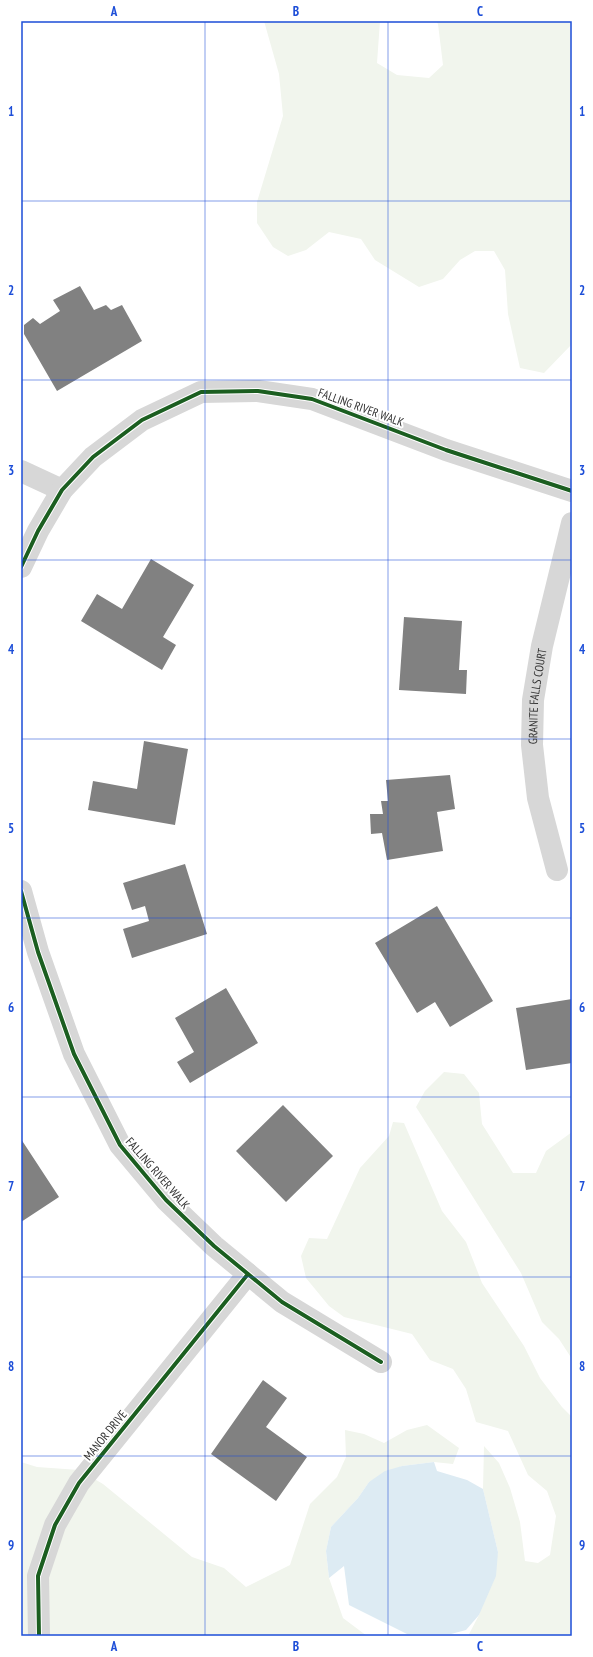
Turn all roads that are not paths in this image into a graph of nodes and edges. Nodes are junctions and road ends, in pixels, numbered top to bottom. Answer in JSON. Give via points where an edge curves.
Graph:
{"nodes":[{"id":1,"x":21,"y":471,"type":"edge"},
{"id":2,"x":62,"y":490,"type":"junction"},
{"id":3,"x":572,"y":492,"type":"edge"},
{"id":4,"x":572,"y":523,"type":"edge"},
{"id":5,"x":29,"y":527,"type":"edge"},
{"id":6,"x":21,"y":567,"type":"edge"},
{"id":7,"x":557,"y":870,"type":"dead end"},
{"id":8,"x":21,"y":891,"type":"edge"},
{"id":9,"x":248,"y":1274,"type":"junction"},
{"id":10,"x":381,"y":1362,"type":"dead end"},
{"id":11,"x":30,"y":1574,"type":"edge"},
{"id":12,"x":39,"y":1636,"type":"edge"}],
"edges":[{"from":1,"to":2,"type":"street"},
{"from":2,"to":3,"type":"street","name":"FALLING RIVER WALK","via":[[93,457],[142,420],[201,392],[258,391],[312,399],[446,450]]},
{"from":2,"to":5,"type":"street","name":"FALLING RIVER WALK"},
{"from":4,"to":7,"type":"street","name":"GRANITE FALLS COURT","via":[[542,646],[533,700],[532,745],[538,798]]},
{"from":5,"to":6,"type":"street","name":"FALLING RIVER WALK"},
{"from":8,"to":9,"type":"street","name":"FALLING RIVER WALK","via":[[38,952],[74,1054],[120,1145],[166,1200]]},
{"from":9,"to":10,"type":"street","name":"FALLING RIVER WALK","via":[[282,1302]]},
{"from":9,"to":11,"type":"street","name":"MANOR DRIVE","via":[[79,1483]]},
{"from":11,"to":12,"type":"street","name":"MANOR DRIVE"}]}
